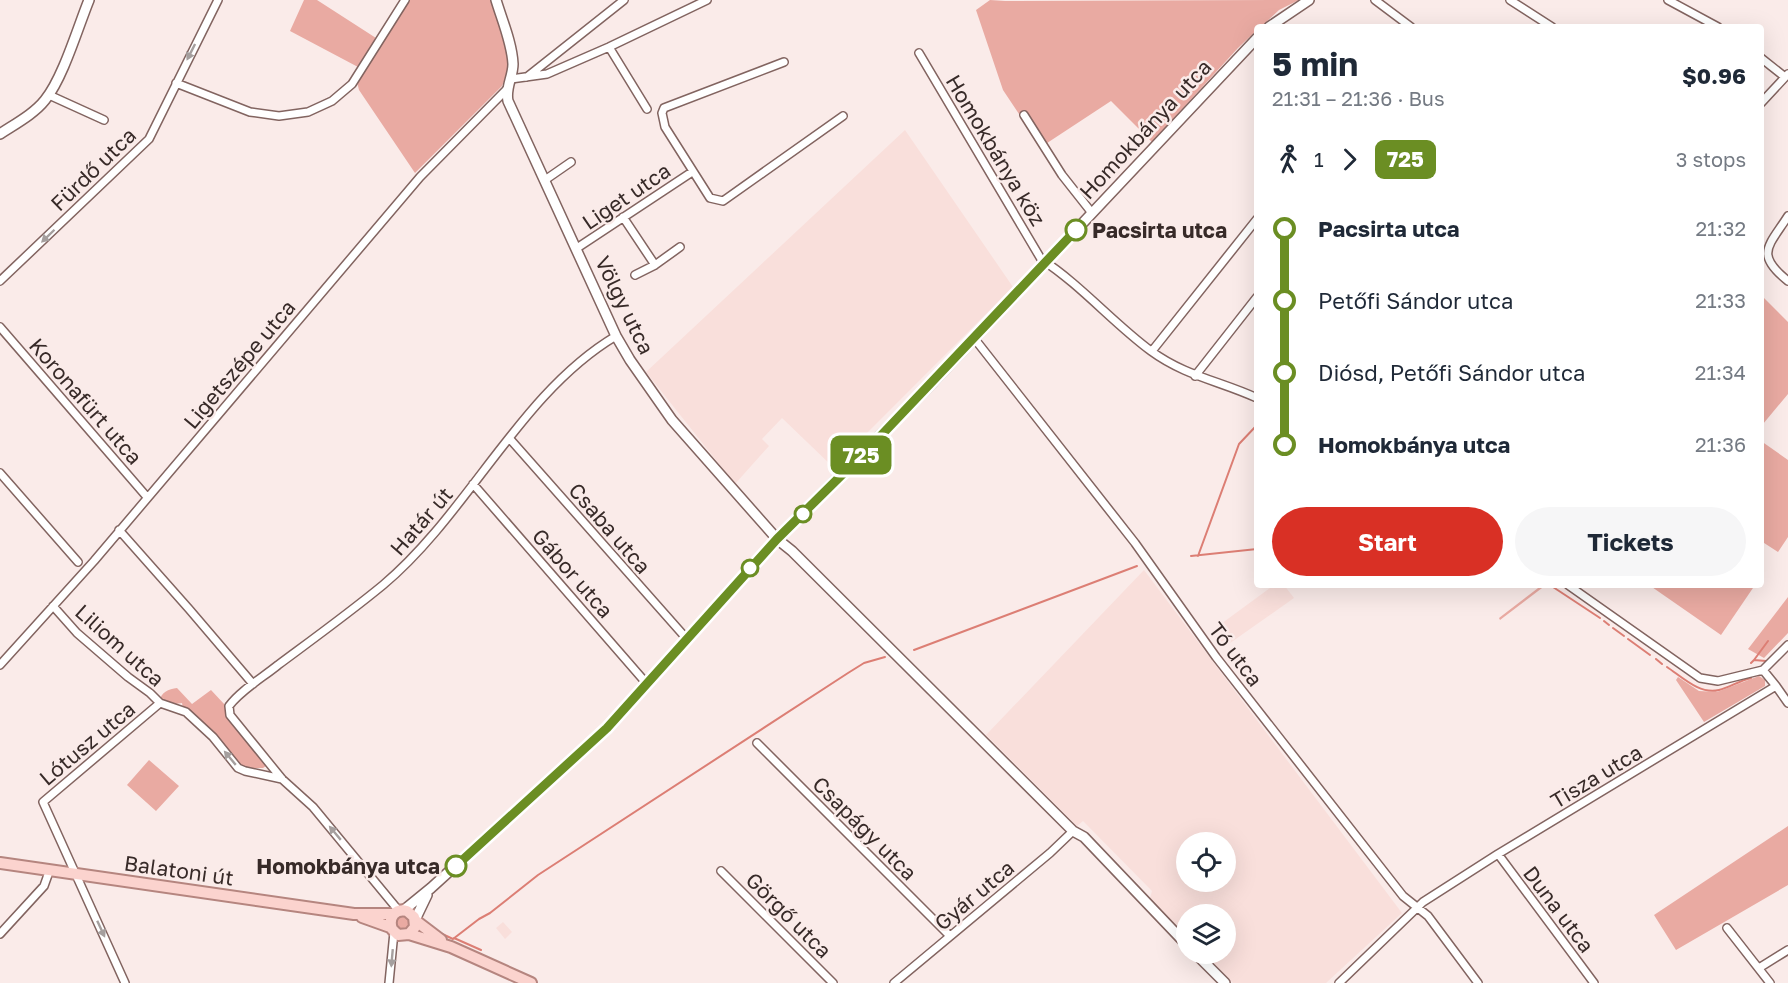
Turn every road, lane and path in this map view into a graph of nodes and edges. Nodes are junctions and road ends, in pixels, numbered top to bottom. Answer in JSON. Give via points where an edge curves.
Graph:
{"nodes":[{"id":1,"x":89,"y":0,"type":"edge"},
{"id":2,"x":218,"y":0,"type":"edge"},
{"id":3,"x":405,"y":0,"type":"edge"},
{"id":4,"x":496,"y":0,"type":"edge"},
{"id":5,"x":624,"y":0,"type":"edge"},
{"id":6,"x":707,"y":0,"type":"edge"},
{"id":7,"x":1309,"y":0,"type":"edge"},
{"id":8,"x":1375,"y":0,"type":"edge"},
{"id":9,"x":1510,"y":0,"type":"edge"},
{"id":10,"x":1668,"y":0,"type":"edge"},
{"id":11,"x":1273,"y":24,"type":"edge"},
{"id":12,"x":1407,"y":24,"type":"edge"},
{"id":13,"x":1547,"y":24,"type":"edge"},
{"id":14,"x":1712,"y":24,"type":"edge"},
{"id":15,"x":1254,"y":41,"type":"edge"},
{"id":16,"x":609,"y":47,"type":"junction"},
{"id":17,"x":920,"y":53,"type":"dead end"},
{"id":18,"x":1764,"y":59,"type":"edge"},
{"id":19,"x":784,"y":62,"type":"dead end"},
{"id":20,"x":1786,"y":76,"type":"edge"},
{"id":21,"x":527,"y":77,"type":"junction"},
{"id":22,"x":511,"y":79,"type":"junction"},
{"id":23,"x":176,"y":83,"type":"junction"},
{"id":24,"x":507,"y":89,"type":"junction"},
{"id":25,"x":49,"y":95,"type":"junction"},
{"id":26,"x":1764,"y":101,"type":"edge"},
{"id":27,"x":647,"y":109,"type":"dead end"},
{"id":28,"x":1024,"y":115,"type":"dead end"},
{"id":29,"x":843,"y":116,"type":"dead end"},
{"id":30,"x":104,"y":120,"type":"dead end"},
{"id":31,"x":0,"y":134,"type":"edge"},
{"id":32,"x":571,"y":162,"type":"dead end"},
{"id":33,"x":693,"y":172,"type":"junction"},
{"id":34,"x":545,"y":180,"type":"junction"},
{"id":35,"x":1092,"y":213,"type":"junction"},
{"id":36,"x":1788,"y":216,"type":"edge"},
{"id":37,"x":623,"y":217,"type":"junction"},
{"id":38,"x":1254,"y":223,"type":"edge"},
{"id":39,"x":577,"y":248,"type":"junction"},
{"id":40,"x":680,"y":248,"type":"dead end"},
{"id":41,"x":1046,"y":262,"type":"junction"},
{"id":42,"x":655,"y":265,"type":"junction"},
{"id":43,"x":635,"y":275,"type":"dead end"},
{"id":44,"x":0,"y":281,"type":"edge"},
{"id":45,"x":1788,"y":281,"type":"edge"},
{"id":46,"x":1254,"y":301,"type":"edge"},
{"id":47,"x":0,"y":327,"type":"edge"},
{"id":48,"x":616,"y":336,"type":"junction"},
{"id":49,"x":974,"y":338,"type":"junction"},
{"id":50,"x":1152,"y":351,"type":"junction"},
{"id":51,"x":1195,"y":376,"type":"junction"},
{"id":52,"x":1254,"y":397,"type":"edge"},
{"id":53,"x":510,"y":439,"type":"junction"},
{"id":54,"x":0,"y":473,"type":"edge"},
{"id":55,"x":473,"y":484,"type":"junction"},
{"id":56,"x":147,"y":497,"type":"junction"},
{"id":57,"x":119,"y":530,"type":"junction"},
{"id":58,"x":777,"y":539,"type":"junction"},
{"id":59,"x":78,"y":562,"type":"dead end"},
{"id":60,"x":1572,"y":588,"type":"edge"},
{"id":61,"x":53,"y":606,"type":"junction"},
{"id":62,"x":686,"y":639,"type":"junction"},
{"id":63,"x":1788,"y":645,"type":"edge"},
{"id":64,"x":0,"y":665,"type":"edge"},
{"id":65,"x":1763,"y":670,"type":"junction"},
{"id":66,"x":253,"y":684,"type":"junction"},
{"id":67,"x":647,"y":684,"type":"junction"},
{"id":68,"x":1776,"y":686,"type":"junction"},
{"id":69,"x":160,"y":703,"type":"junction"},
{"id":70,"x":1788,"y":703,"type":"edge"},
{"id":71,"x":757,"y":743,"type":"dead end"},
{"id":72,"x":282,"y":779,"type":"junction"},
{"id":73,"x":1073,"y":831,"type":"junction"},
{"id":74,"x":1498,"y":854,"type":"junction"},
{"id":75,"x":0,"y":863,"type":"edge"},
{"id":76,"x":722,"y":871,"type":"dead end"},
{"id":77,"x":49,"y":872,"type":"junction"},
{"id":78,"x":76,"y":876,"type":"junction"},
{"id":79,"x":431,"y":888,"type":"junction"},
{"id":80,"x":1418,"y":908,"type":"junction"},
{"id":81,"x":398,"y":912,"type":"junction"},
{"id":82,"x":354,"y":914,"type":"junction"},
{"id":83,"x":416,"y":920,"type":"junction"},
{"id":84,"x":1727,"y":928,"type":"dead end"},
{"id":85,"x":392,"y":929,"type":"junction"},
{"id":86,"x":1176,"y":933,"type":"edge"},
{"id":87,"x":0,"y":934,"type":"edge"},
{"id":88,"x":409,"y":934,"type":"junction"},
{"id":89,"x":950,"y":936,"type":"junction"},
{"id":90,"x":451,"y":947,"type":"junction"},
{"id":91,"x":1788,"y":950,"type":"edge"},
{"id":92,"x":1206,"y":964,"type":"edge"},
{"id":93,"x":1759,"y":968,"type":"junction"},
{"id":94,"x":1474,"y":981,"type":"edge"},
{"id":95,"x":125,"y":983,"type":"edge"},
{"id":96,"x":389,"y":983,"type":"edge"},
{"id":97,"x":531,"y":983,"type":"edge"},
{"id":98,"x":833,"y":983,"type":"edge"},
{"id":99,"x":894,"y":983,"type":"edge"},
{"id":100,"x":1225,"y":983,"type":"edge"},
{"id":101,"x":1339,"y":983,"type":"edge"},
{"id":102,"x":1594,"y":983,"type":"edge"},
{"id":103,"x":1770,"y":983,"type":"edge"}],
"edges":[{"from":1,"to":25,"type":"street"},
{"from":2,"to":23,"type":"street","name":"Fürdő utca","one_way":true},
{"from":3,"to":23,"type":"street","via":[[352,84],[332,101],[308,112],[279,116],[250,112]]},
{"from":4,"to":22,"type":"street","via":[[512,53]]},
{"from":5,"to":21,"type":"street"},
{"from":6,"to":16,"type":"street"},
{"from":7,"to":11,"type":"street"},
{"from":8,"to":12,"type":"street"},
{"from":9,"to":13,"type":"street"},
{"from":10,"to":14,"type":"street"},
{"from":15,"to":35,"type":"street","name":"Homokbánya utca"},
{"from":16,"to":21,"type":"street","via":[[547,74]]},
{"from":16,"to":27,"type":"street"},
{"from":17,"to":41,"type":"street","name":"Homokbánya köz"},
{"from":18,"to":20,"type":"street"},
{"from":19,"to":33,"type":"street","via":[[664,108],[665,127]]},
{"from":20,"to":26,"type":"street"},
{"from":21,"to":22,"type":"street"},
{"from":22,"to":24,"type":"street"},
{"from":23,"to":44,"type":"street","name":"Fürdő utca","one_way":true,"via":[[148,140]]},
{"from":24,"to":34,"type":"street","name":"Völgy utca","via":[[508,101]]},
{"from":24,"to":56,"type":"street","name":"Ligetszépe utca","via":[[420,177]]},
{"from":25,"to":30,"type":"street"},
{"from":25,"to":31,"type":"street"},
{"from":28,"to":35,"type":"street"},
{"from":29,"to":33,"type":"street","via":[[723,201],[710,198]]},
{"from":32,"to":34,"type":"street"},
{"from":33,"to":37,"type":"street","name":"Liget utca"},
{"from":34,"to":39,"type":"street","name":"Völgy utca"},
{"from":35,"to":41,"type":"street","name":"Homokbánya utca"},
{"from":36,"to":45,"type":"street","via":[[1770,244],[1767,258]]},
{"from":37,"to":39,"type":"street","name":"Liget utca"},
{"from":37,"to":42,"type":"street"},
{"from":38,"to":50,"type":"street"},
{"from":39,"to":48,"type":"street","name":"Völgy utca"},
{"from":40,"to":42,"type":"street"},
{"from":41,"to":49,"type":"street","name":"Homokbánya utca"},
{"from":41,"to":50,"type":"street"},
{"from":42,"to":43,"type":"street"},
{"from":46,"to":51,"type":"street"},
{"from":47,"to":56,"type":"street","name":"Koronafürt utca"},
{"from":48,"to":53,"type":"street","name":"Határ út","via":[[569,371]]},
{"from":48,"to":58,"type":"street","name":"Völgy utca","via":[[672,420]]},
{"from":49,"to":58,"type":"street","name":"Homokbánya utca"},
{"from":49,"to":80,"type":"street","name":"Tó utca","via":[[1135,543],[1216,657],[1403,896]]},
{"from":50,"to":51,"type":"street"},
{"from":51,"to":52,"type":"street"},
{"from":53,"to":55,"type":"street","name":"Határ út"},
{"from":53,"to":62,"type":"street","name":"Csaba utca"},
{"from":54,"to":59,"type":"street"},
{"from":55,"to":66,"type":"street","name":"Határ út","via":[[400,569]]},
{"from":55,"to":67,"type":"street","name":"Gábor utca"},
{"from":56,"to":57,"type":"street","name":"Ligetszépe utca"},
{"from":57,"to":61,"type":"street","name":"Ligetszépe utca"},
{"from":57,"to":66,"type":"street"},
{"from":58,"to":62,"type":"street","name":"Homokbánya utca"},
{"from":58,"to":73,"type":"street","name":"Völgy utca"},
{"from":60,"to":65,"type":"street","via":[[1700,678],[1718,681]]},
{"from":61,"to":64,"type":"street","name":"Ligetszépe utca"},
{"from":61,"to":69,"type":"street","name":"Liliom utca","via":[[77,633]]},
{"from":62,"to":67,"type":"street","name":"Homokbánya utca"},
{"from":63,"to":65,"type":"street"},
{"from":65,"to":68,"type":"street"},
{"from":66,"to":72,"type":"street","name":"Határ út","via":[[229,706],[230,715]]},
{"from":67,"to":79,"type":"street","name":"Homokbánya utca","via":[[593,742]]},
{"from":68,"to":70,"type":"street"},
{"from":68,"to":74,"type":"street","name":"Tisza utca"},
{"from":72,"to":69,"type":"street","name":"Liliom utca","one_way":true,"via":[[238,768],[186,712]]},
{"from":69,"to":78,"type":"street","name":"Lótusz utca","via":[[42,802]]},
{"from":71,"to":89,"type":"street","name":"Csapágy utca"},
{"from":81,"to":72,"type":"street","one_way":true,"via":[[320,816]]},
{"from":73,"to":86,"type":"street","name":"Völgy utca","via":[[1101,853]]},
{"from":73,"to":89,"type":"street","name":"Gyár utca"},
{"from":74,"to":80,"type":"street","name":"Tisza utca"},
{"from":74,"to":102,"type":"street","name":"Duna utca"},
{"from":75,"to":77,"type":"main road","name":"Balatoni út"},
{"from":76,"to":98,"type":"street","name":"Görgő utca"},
{"from":77,"to":78,"type":"main road","name":"Balatoni út"},
{"from":77,"to":87,"type":"street","via":[[44,886]]},
{"from":78,"to":82,"type":"main road","name":"Balatoni út"},
{"from":78,"to":95,"type":"street","one_way":true},
{"from":79,"to":81,"type":"street","name":"Homokbánya utca"},
{"from":79,"to":83,"type":"street","name":"Homokbánya utca"},
{"from":80,"to":94,"type":"street","name":"Tó utca","via":[[1428,916]]},
{"from":80,"to":101,"type":"street","name":"Tisza utca"},
{"from":81,"to":82,"type":"main road","name":"Balatoni út"},
{"from":81,"to":83,"type":"main road","via":[[410,912]]},
{"from":81,"to":85,"type":"main road","via":[[390,920]]},
{"from":82,"to":85,"type":"main road","name":"Balatoni út"},
{"from":83,"to":88,"type":"main road"},
{"from":83,"to":90,"type":"main road"},
{"from":84,"to":93,"type":"street"},
{"from":85,"to":88,"type":"main road","via":[[398,935]]},
{"from":85,"to":96,"type":"street","one_way":true},
{"from":88,"to":90,"type":"main road"},
{"from":89,"to":99,"type":"street","name":"Gyár utca"},
{"from":90,"to":97,"type":"main road"},
{"from":91,"to":93,"type":"street"},
{"from":92,"to":100,"type":"street"},
{"from":93,"to":103,"type":"street"}]}
